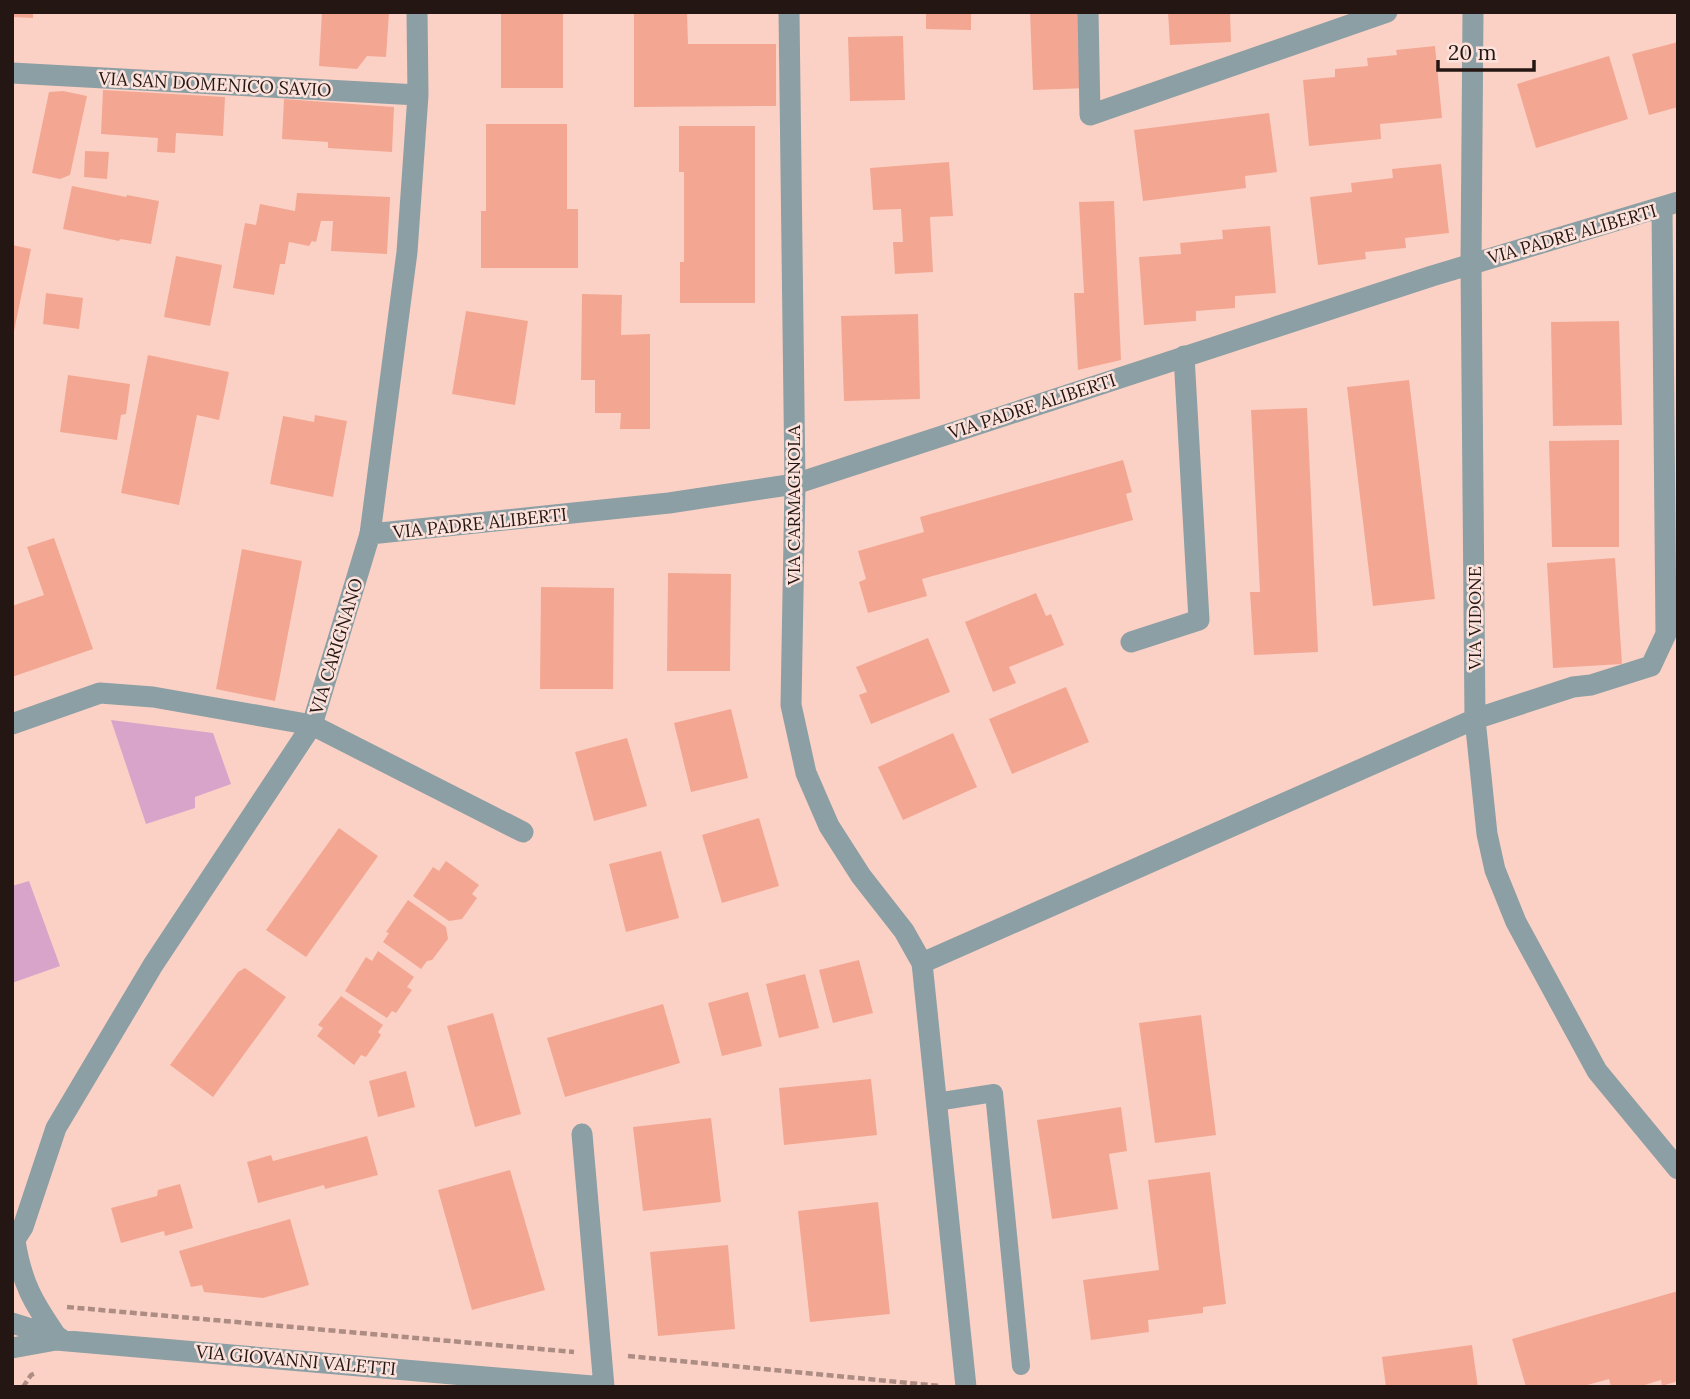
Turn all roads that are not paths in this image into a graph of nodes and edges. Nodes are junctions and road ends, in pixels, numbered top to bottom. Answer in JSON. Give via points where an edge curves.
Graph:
{"nodes":[{"id":1,"x":417,"y":12,"type":"edge"},
{"id":2,"x":789,"y":12,"type":"edge"},
{"id":3,"x":1088,"y":12,"type":"edge"},
{"id":4,"x":1387,"y":12,"type":"edge"},
{"id":5,"x":1474,"y":12,"type":"edge"},
{"id":6,"x":12,"y":73,"type":"edge"},
{"id":7,"x":418,"y":95,"type":"junction"},
{"id":8,"x":1670,"y":205,"type":"edge"},
{"id":9,"x":1471,"y":264,"type":"junction"},
{"id":10,"x":1184,"y":356,"type":"junction"},
{"id":11,"x":795,"y":484,"type":"junction"},
{"id":12,"x":370,"y":534,"type":"junction"},
{"id":13,"x":1131,"y":642,"type":"dead end"},
{"id":14,"x":1475,"y":719,"type":"junction"},
{"id":15,"x":12,"y":724,"type":"edge"},
{"id":16,"x":312,"y":725,"type":"junction"},
{"id":17,"x":523,"y":832,"type":"dead end"},
{"id":18,"x":922,"y":963,"type":"junction"},
{"id":19,"x":936,"y":1102,"type":"junction"},
{"id":20,"x":582,"y":1135,"type":"dead end"},
{"id":21,"x":1678,"y":1169,"type":"edge"},
{"id":22,"x":14,"y":1242,"type":"edge"},
{"id":23,"x":12,"y":1323,"type":"edge"},
{"id":24,"x":64,"y":1339,"type":"junction"},
{"id":25,"x":12,"y":1348,"type":"edge"},
{"id":26,"x":1021,"y":1366,"type":"dead end"},
{"id":27,"x":604,"y":1387,"type":"edge"},
{"id":28,"x":966,"y":1387,"type":"edge"}],
"edges":[{"from":1,"to":7,"type":"street","name":"VIA CARIGNANO"},
{"from":2,"to":11,"type":"street","name":"VIA CARMAGNOLA"},
{"from":3,"to":4,"type":"street","via":[[1090,116]]},
{"from":5,"to":9,"type":"street","name":"VIA VIDONE"},
{"from":6,"to":7,"type":"street","name":"VIA SAN DOMENICO SAVIO"},
{"from":7,"to":12,"type":"street","name":"VIA CARIGNANO","via":[[407,252]]},
{"from":8,"to":9,"type":"street","name":"VIA PADRE ALIBERTI"},
{"from":8,"to":14,"type":"street","via":[[1666,634],[1651,666]]},
{"from":9,"to":10,"type":"street","name":"VIA PADRE ALIBERTI"},
{"from":9,"to":14,"type":"street","name":"VIA VIDONE"},
{"from":10,"to":11,"type":"street","name":"VIA PADRE ALIBERTI"},
{"from":10,"to":13,"type":"street","via":[[1199,620]]},
{"from":11,"to":12,"type":"street","name":"VIA PADRE ALIBERTI","via":[[669,503]]},
{"from":11,"to":18,"type":"street","name":"VIA CARMAGNOLA","via":[[791,705],[806,773],[829,825]]},
{"from":12,"to":16,"type":"street","name":"VIA CARIGNANO"},
{"from":14,"to":18,"type":"street"},
{"from":14,"to":21,"type":"street","name":"VIA VIDONE","via":[[1495,870],[1516,922],[1597,1072]]},
{"from":15,"to":16,"type":"street","via":[[100,693],[153,696]]},
{"from":16,"to":17,"type":"street"},
{"from":16,"to":22,"type":"street","name":"VIA CARIGNANO","via":[[153,965],[57,1128]]},
{"from":18,"to":19,"type":"street"},
{"from":19,"to":26,"type":"lane","via":[[994,1093]]},
{"from":19,"to":28,"type":"street"},
{"from":20,"to":27,"type":"street"},
{"from":22,"to":24,"type":"street","via":[[27,1291]]},
{"from":23,"to":24,"type":"street","name":"VIA GIOVANNI VALETTI"},
{"from":24,"to":25,"type":"street","name":"VIA GIOVANNI VALETTI"},
{"from":24,"to":27,"type":"street","name":"VIA GIOVANNI VALETTI"}]}
